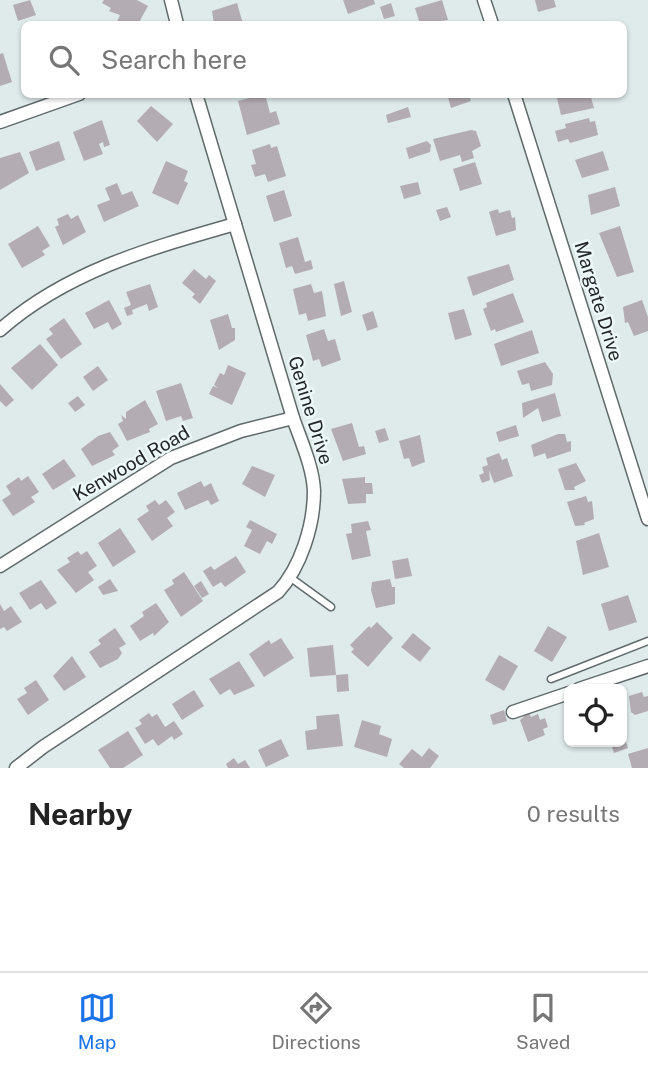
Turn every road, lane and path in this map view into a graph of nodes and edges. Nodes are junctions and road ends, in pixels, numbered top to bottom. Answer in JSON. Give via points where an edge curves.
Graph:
{"nodes":[{"id":1,"x":171,"y":0,"type":"edge"},
{"id":2,"x":484,"y":0,"type":"edge"},
{"id":3,"x":176,"y":21,"type":"edge"},
{"id":4,"x":491,"y":21,"type":"edge"},
{"id":5,"x":68,"y":98,"type":"edge"},
{"id":6,"x":198,"y":98,"type":"edge"},
{"id":7,"x":515,"y":98,"type":"edge"},
{"id":8,"x":0,"y":122,"type":"edge"},
{"id":9,"x":235,"y":224,"type":"junction"},
{"id":10,"x":0,"y":330,"type":"edge"},
{"id":11,"x":293,"y":418,"type":"junction"},
{"id":12,"x":648,"y":519,"type":"edge"},
{"id":13,"x":0,"y":566,"type":"edge"},
{"id":14,"x":291,"y":578,"type":"junction"},
{"id":15,"x":331,"y":607,"type":"dead end"},
{"id":16,"x":648,"y":641,"type":"edge"},
{"id":17,"x":648,"y":666,"type":"edge"},
{"id":18,"x":551,"y":679,"type":"dead end"},
{"id":19,"x":594,"y":684,"type":"edge"},
{"id":20,"x":564,"y":695,"type":"edge"},
{"id":21,"x":513,"y":712,"type":"dead end"},
{"id":22,"x":16,"y":768,"type":"edge"}],
"edges":[{"from":1,"to":3,"type":"street"},
{"from":2,"to":4,"type":"street"},
{"from":5,"to":8,"type":"street"},
{"from":6,"to":9,"type":"street","name":"Genine Drive"},
{"from":7,"to":12,"type":"street","name":"Margate Drive"},
{"from":9,"to":10,"type":"street","via":[[129,254],[83,275]]},
{"from":9,"to":11,"type":"street","name":"Genine Drive"},
{"from":11,"to":13,"type":"street","name":"Kenwood Road","via":[[241,431],[171,458]]},
{"from":11,"to":14,"type":"street","name":"Genine Drive","via":[[314,491]]},
{"from":14,"to":15,"type":"lane"},
{"from":14,"to":22,"type":"street","via":[[278,592]]},
{"from":16,"to":18,"type":"lane"},
{"from":17,"to":19,"type":"street"},
{"from":20,"to":21,"type":"street"}]}
